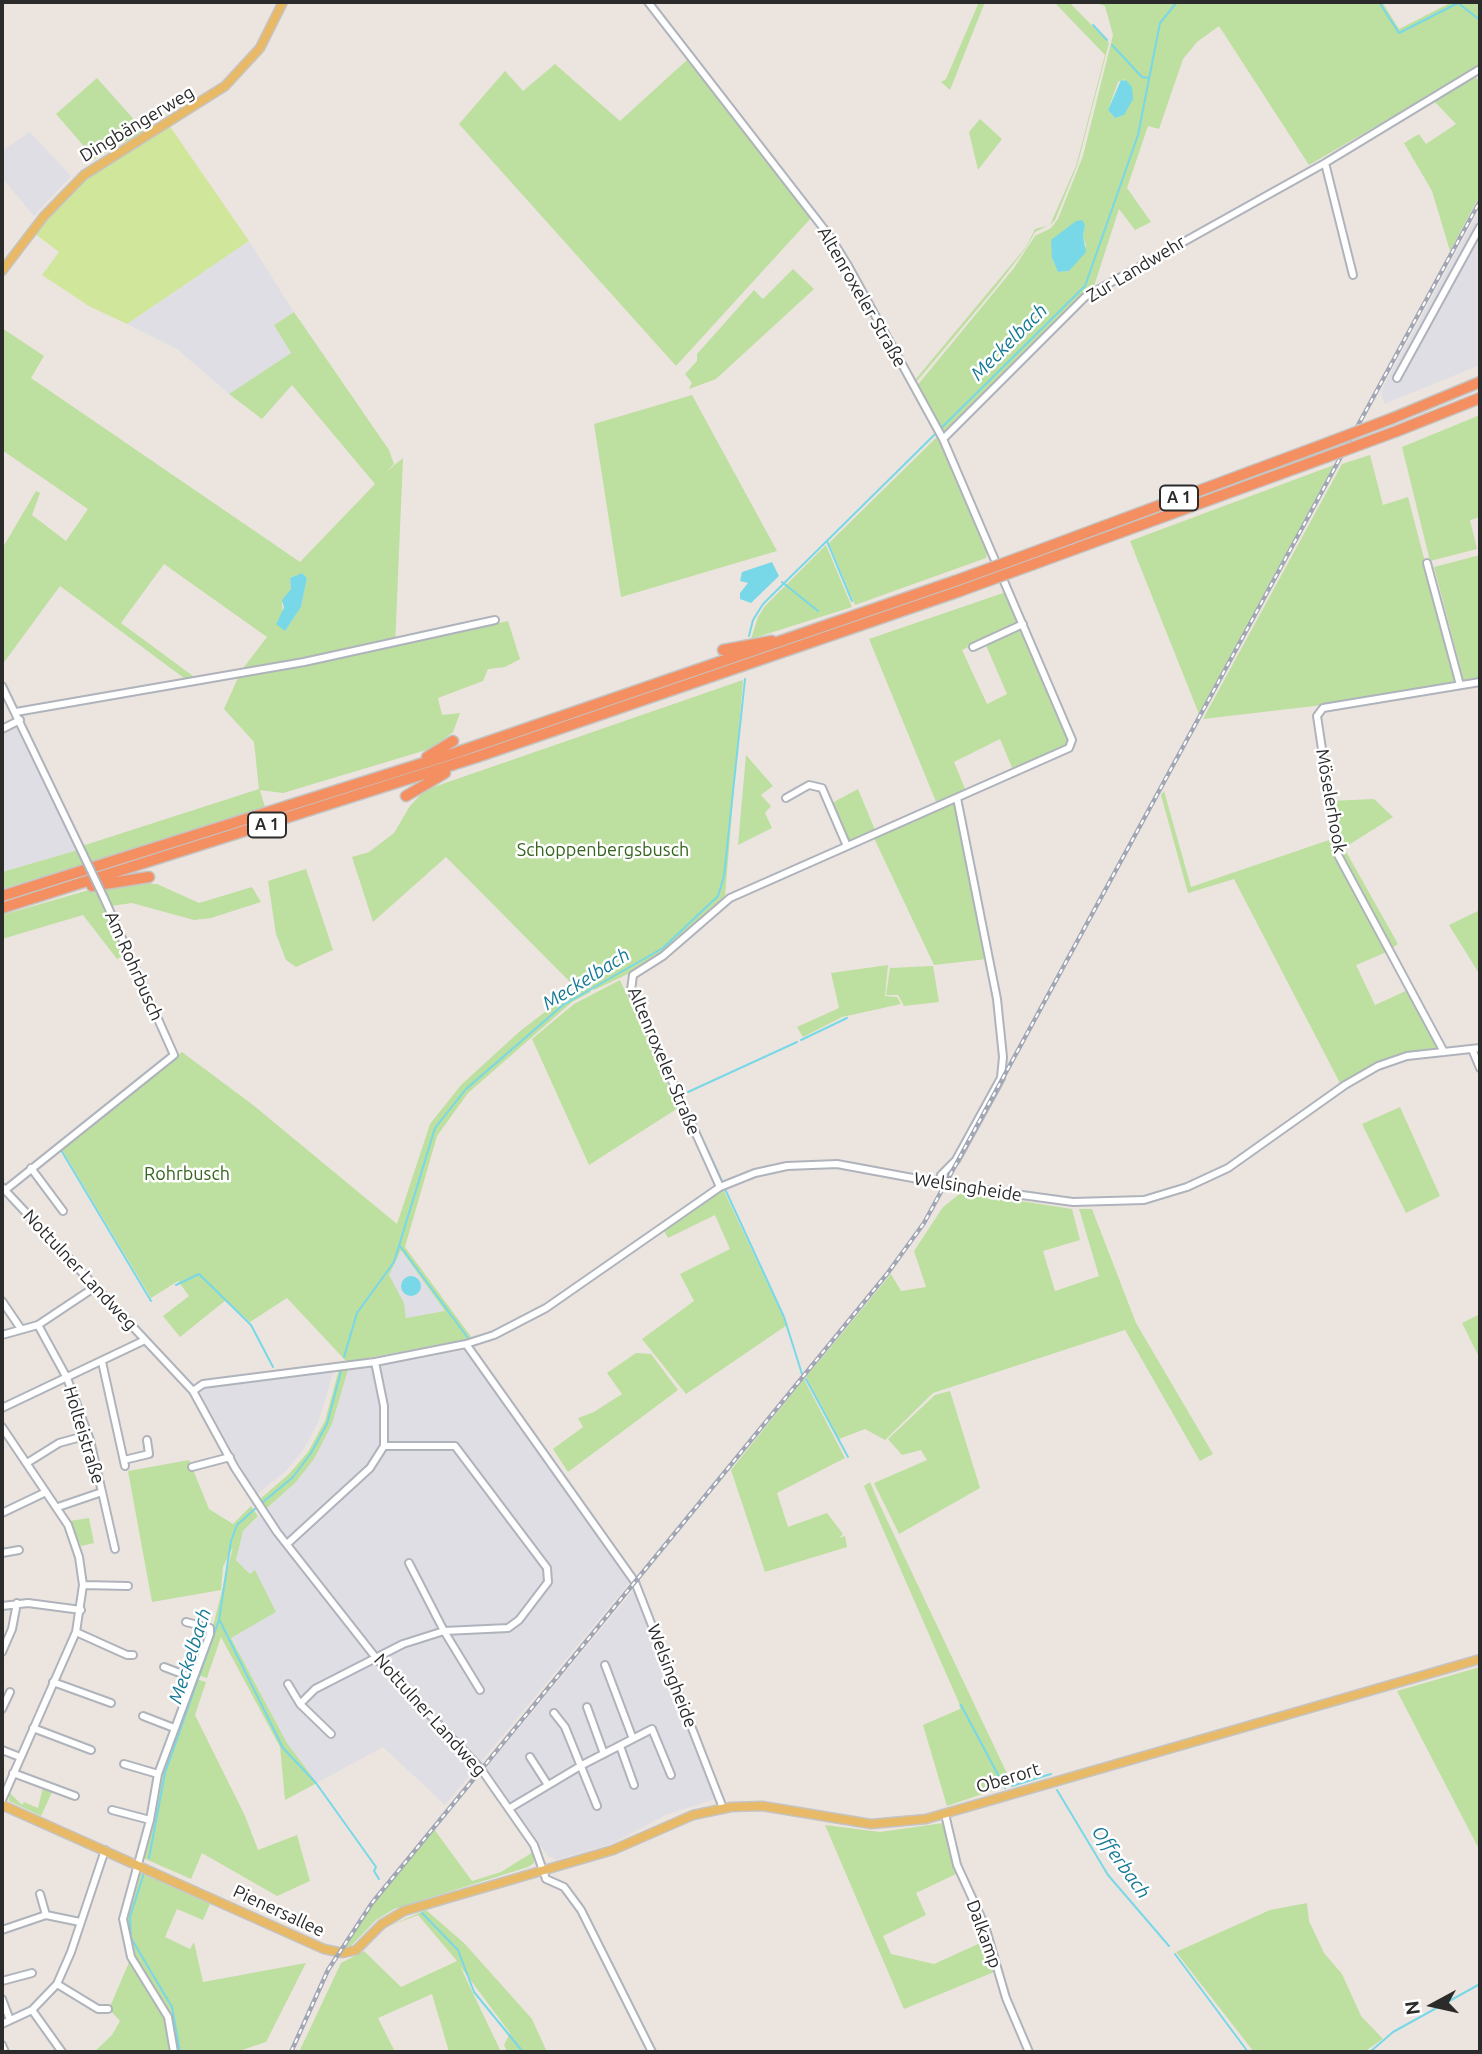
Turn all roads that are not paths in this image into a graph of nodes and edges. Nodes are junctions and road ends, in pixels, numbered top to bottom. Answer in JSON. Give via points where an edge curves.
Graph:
{"nodes":[{"id":1,"x":284,"y":2,"type":"edge"},
{"id":2,"x":648,"y":2,"type":"edge"},
{"id":3,"x":1480,"y":69,"type":"edge"},
{"id":4,"x":1325,"y":163,"type":"junction"},
{"id":5,"x":1480,"y":227,"type":"edge"},
{"id":6,"x":2,"y":271,"type":"edge"},
{"id":7,"x":1353,"y":275,"type":"dead end"},
{"id":8,"x":1397,"y":378,"type":"dead end"},
{"id":9,"x":1480,"y":382,"type":"edge"},
{"id":10,"x":1480,"y":398,"type":"edge"},
{"id":11,"x":942,"y":437,"type":"junction"},
{"id":12,"x":1031,"y":559,"type":"junction"},
{"id":13,"x":1427,"y":563,"type":"dead end"},
{"id":14,"x":957,"y":586,"type":"junction"},
{"id":15,"x":495,"y":620,"type":"dead end"},
{"id":16,"x":1023,"y":624,"type":"junction"},
{"id":17,"x":801,"y":636,"type":"junction"},
{"id":18,"x":973,"y":647,"type":"dead end"},
{"id":19,"x":723,"y":650,"type":"dead end"},
{"id":20,"x":1480,"y":682,"type":"edge"},
{"id":21,"x":1460,"y":685,"type":"junction"},
{"id":22,"x":2,"y":686,"type":"edge"},
{"id":23,"x":16,"y":712,"type":"junction"},
{"id":24,"x":20,"y":720,"type":"junction"},
{"id":25,"x":2,"y":729,"type":"edge"},
{"id":26,"x":453,"y":741,"type":"dead end"},
{"id":27,"x":477,"y":758,"type":"junction"},
{"id":28,"x":392,"y":774,"type":"junction"},
{"id":29,"x":406,"y":796,"type":"dead end"},
{"id":30,"x":786,"y":798,"type":"dead end"},
{"id":31,"x":957,"y":798,"type":"junction"},
{"id":32,"x":847,"y":846,"type":"junction"},
{"id":33,"x":149,"y":877,"type":"dead end"},
{"id":34,"x":57,"y":892,"type":"junction"},
{"id":35,"x":2,"y":896,"type":"edge"},
{"id":36,"x":2,"y":908,"type":"edge"},
{"id":37,"x":1480,"y":1048,"type":"edge"},
{"id":38,"x":1472,"y":1049,"type":"junction"},
{"id":39,"x":1444,"y":1052,"type":"junction"},
{"id":40,"x":1480,"y":1069,"type":"edge"},
{"id":41,"x":31,"y":1168,"type":"junction"},
{"id":42,"x":939,"y":1183,"type":"junction"},
{"id":43,"x":720,"y":1187,"type":"junction"},
{"id":44,"x":3,"y":1190,"type":"edge"},
{"id":45,"x":63,"y":1211,"type":"dead end"},
{"id":46,"x":95,"y":1287,"type":"junction"},
{"id":47,"x":2,"y":1301,"type":"edge"},
{"id":48,"x":38,"y":1325,"type":"junction"},
{"id":49,"x":21,"y":1329,"type":"junction"},
{"id":50,"x":2,"y":1335,"type":"edge"},
{"id":51,"x":145,"y":1340,"type":"junction"},
{"id":52,"x":466,"y":1345,"type":"junction"},
{"id":53,"x":102,"y":1362,"type":"junction"},
{"id":54,"x":375,"y":1362,"type":"junction"},
{"id":55,"x":67,"y":1378,"type":"junction"},
{"id":56,"x":193,"y":1391,"type":"junction"},
{"id":57,"x":2,"y":1408,"type":"edge"},
{"id":58,"x":2,"y":1427,"type":"edge"},
{"id":59,"x":89,"y":1435,"type":"junction"},
{"id":60,"x":147,"y":1440,"type":"dead end"},
{"id":61,"x":384,"y":1446,"type":"junction"},
{"id":62,"x":230,"y":1457,"type":"junction"},
{"id":63,"x":27,"y":1463,"type":"junction"},
{"id":64,"x":192,"y":1468,"type":"dead end"},
{"id":65,"x":46,"y":1492,"type":"junction"},
{"id":66,"x":102,"y":1492,"type":"junction"},
{"id":67,"x":58,"y":1507,"type":"junction"},
{"id":68,"x":2,"y":1513,"type":"edge"},
{"id":69,"x":287,"y":1544,"type":"junction"},
{"id":70,"x":115,"y":1549,"type":"dead end"},
{"id":71,"x":19,"y":1550,"type":"dead end"},
{"id":72,"x":3,"y":1551,"type":"edge"},
{"id":73,"x":409,"y":1563,"type":"dead end"},
{"id":74,"x":83,"y":1586,"type":"junction"},
{"id":75,"x":128,"y":1586,"type":"dead end"},
{"id":76,"x":17,"y":1603,"type":"junction"},
{"id":77,"x":2,"y":1606,"type":"edge"},
{"id":78,"x":81,"y":1609,"type":"junction"},
{"id":79,"x":186,"y":1622,"type":"dead end"},
{"id":80,"x":444,"y":1631,"type":"junction"},
{"id":81,"x":75,"y":1632,"type":"junction"},
{"id":82,"x":2,"y":1652,"type":"edge"},
{"id":83,"x":133,"y":1655,"type":"dead end"},
{"id":84,"x":376,"y":1658,"type":"junction"},
{"id":85,"x":1480,"y":1659,"type":"edge"},
{"id":86,"x":605,"y":1665,"type":"dead end"},
{"id":87,"x":164,"y":1667,"type":"dead end"},
{"id":88,"x":193,"y":1678,"type":"junction"},
{"id":89,"x":53,"y":1682,"type":"junction"},
{"id":90,"x":288,"y":1684,"type":"dead end"},
{"id":91,"x":480,"y":1690,"type":"dead end"},
{"id":92,"x":10,"y":1692,"type":"dead end"},
{"id":93,"x":111,"y":1703,"type":"dead end"},
{"id":94,"x":300,"y":1704,"type":"junction"},
{"id":95,"x":587,"y":1707,"type":"dead end"},
{"id":96,"x":2,"y":1709,"type":"edge"},
{"id":97,"x":554,"y":1713,"type":"dead end"},
{"id":98,"x":143,"y":1716,"type":"dead end"},
{"id":99,"x":33,"y":1728,"type":"junction"},
{"id":100,"x":174,"y":1728,"type":"junction"},
{"id":101,"x":331,"y":1734,"type":"dead end"},
{"id":102,"x":634,"y":1739,"type":"junction"},
{"id":103,"x":620,"y":1746,"type":"junction"},
{"id":104,"x":2,"y":1750,"type":"edge"},
{"id":105,"x":91,"y":1750,"type":"dead end"},
{"id":106,"x":604,"y":1754,"type":"junction"},
{"id":107,"x":20,"y":1757,"type":"junction"},
{"id":108,"x":530,"y":1757,"type":"dead end"},
{"id":109,"x":124,"y":1763,"type":"dead end"},
{"id":110,"x":582,"y":1765,"type":"junction"},
{"id":111,"x":13,"y":1773,"type":"junction"},
{"id":112,"x":158,"y":1774,"type":"junction"},
{"id":113,"x":671,"y":1775,"type":"dead end"},
{"id":114,"x":548,"y":1785,"type":"junction"},
{"id":115,"x":634,"y":1785,"type":"dead end"},
{"id":116,"x":75,"y":1796,"type":"dead end"},
{"id":117,"x":2,"y":1800,"type":"edge"},
{"id":118,"x":2,"y":1805,"type":"edge"},
{"id":119,"x":597,"y":1805,"type":"dead end"},
{"id":120,"x":510,"y":1808,"type":"junction"},
{"id":121,"x":723,"y":1808,"type":"junction"},
{"id":122,"x":114,"y":1813,"type":"dead end"},
{"id":123,"x":945,"y":1814,"type":"junction"},
{"id":124,"x":150,"y":1820,"type":"junction"},
{"id":125,"x":105,"y":1850,"type":"junction"},
{"id":126,"x":136,"y":1865,"type":"junction"},
{"id":127,"x":543,"y":1871,"type":"junction"},
{"id":128,"x":40,"y":1894,"type":"dead end"},
{"id":129,"x":46,"y":1915,"type":"junction"},
{"id":130,"x":80,"y":1922,"type":"junction"},
{"id":131,"x":2,"y":1930,"type":"edge"},
{"id":132,"x":32,"y":1973,"type":"dead end"},
{"id":133,"x":2,"y":1981,"type":"edge"},
{"id":134,"x":57,"y":1984,"type":"junction"},
{"id":135,"x":2,"y":1999,"type":"edge"},
{"id":136,"x":108,"y":2009,"type":"dead end"},
{"id":137,"x":32,"y":2010,"type":"junction"},
{"id":138,"x":10,"y":2020,"type":"junction"},
{"id":139,"x":2,"y":2024,"type":"edge"},
{"id":140,"x":2,"y":2045,"type":"edge"},
{"id":141,"x":5,"y":2052,"type":"edge"},
{"id":142,"x":62,"y":2052,"type":"edge"},
{"id":143,"x":174,"y":2052,"type":"edge"},
{"id":144,"x":652,"y":2052,"type":"edge"},
{"id":145,"x":1029,"y":2052,"type":"edge"}],
"edges":[{"from":1,"to":6,"type":"main road","name":"Dingbängerweg","via":[[260,48],[225,86],[84,174]]},
{"from":2,"to":11,"type":"street","name":"Altenroxeler Straße","via":[[831,238]]},
{"from":3,"to":4,"type":"street","name":"Zur Landwehr"},
{"from":4,"to":7,"type":"street"},
{"from":4,"to":11,"type":"street","name":"Zur Landwehr","via":[[1085,297]]},
{"from":5,"to":8,"type":"street"},
{"from":9,"to":12,"type":"highway","number":"A 1","bridge":true},
{"from":10,"to":12,"type":"highway","number":"A 1","bridge":true},
{"from":11,"to":16,"type":"street","name":"Altenroxeler Straße"},
{"from":12,"to":14,"type":"highway","number":"A 1","bridge":true},
{"from":13,"to":21,"type":"street"},
{"from":14,"to":17,"type":"highway","number":"A 1"},
{"from":14,"to":27,"type":"highway","number":"A 1"},
{"from":15,"to":23,"type":"street","via":[[303,662]]},
{"from":16,"to":18,"type":"street"},
{"from":16,"to":31,"type":"street","name":"Altenroxeler Straße","via":[[1072,740],[1069,748]]},
{"from":17,"to":19,"type":"highway"},
{"from":17,"to":28,"type":"highway","number":"A 1"},
{"from":20,"to":21,"type":"street","name":"Möselerhook"},
{"from":21,"to":39,"type":"street","name":"Möselerhook","via":[[1323,708],[1317,716],[1338,855]]},
{"from":22,"to":23,"type":"street","name":"Am Rohrbusch"},
{"from":23,"to":24,"type":"street","name":"Am Rohrbusch"},
{"from":24,"to":25,"type":"street"},
{"from":24,"to":41,"type":"street","name":"Am Rohrbusch","bridge":true,"via":[[174,1055]]},
{"from":26,"to":28,"type":"highway"},
{"from":27,"to":29,"type":"highway"},
{"from":27,"to":34,"type":"highway","number":"A 1"},
{"from":28,"to":35,"type":"highway","number":"A 1"},
{"from":30,"to":32,"type":"street","via":[[809,785],[822,788]]},
{"from":31,"to":32,"type":"street","name":"Altenroxeler Straße"},
{"from":31,"to":42,"type":"street","via":[[997,999],[1003,1057],[1001,1078]]},
{"from":32,"to":43,"type":"street","name":"Altenroxeler Straße","via":[[730,898],[672,949],[630,978],[631,990]]},
{"from":33,"to":34,"type":"highway"},
{"from":34,"to":36,"type":"highway","number":"A 1"},
{"from":37,"to":38,"type":"street","name":"Welsingheide"},
{"from":38,"to":39,"type":"street","name":"Welsingheide"},
{"from":38,"to":40,"type":"street"},
{"from":39,"to":42,"type":"street","name":"Welsingheide","via":[[1400,1057],[1378,1066],[1228,1168],[1168,1194],[1090,1203]]},
{"from":41,"to":44,"type":"street","name":"Am Rohrbusch"},
{"from":41,"to":45,"type":"street"},
{"from":42,"to":43,"type":"street","name":"Welsingheide","via":[[815,1164],[771,1169]]},
{"from":43,"to":52,"type":"street","name":"Welsingheide","via":[[524,1322]]},
{"from":44,"to":46,"type":"street","name":"Nottulner Landweg"},
{"from":46,"to":48,"type":"street"},
{"from":46,"to":51,"type":"street","name":"Nottulner Landweg"},
{"from":47,"to":49,"type":"street"},
{"from":48,"to":49,"type":"street"},
{"from":48,"to":55,"type":"street","name":"Holteistraße"},
{"from":49,"to":50,"type":"street"},
{"from":51,"to":53,"type":"street"},
{"from":51,"to":56,"type":"street","name":"Nottulner Landweg"},
{"from":52,"to":54,"type":"street","name":"Welsingheide"},
{"from":52,"to":121,"type":"street","name":"Welsingheide","via":[[635,1582]]},
{"from":53,"to":55,"type":"street"},
{"from":53,"to":60,"type":"street","via":[[125,1463],[149,1454]]},
{"from":54,"to":56,"type":"street","name":"Welsingheide","via":[[203,1384]]},
{"from":54,"to":61,"type":"street","via":[[384,1406]]},
{"from":55,"to":57,"type":"street"},
{"from":55,"to":59,"type":"street","name":"Holteistraße"},
{"from":56,"to":62,"type":"street","name":"Nottulner Landweg"},
{"from":58,"to":63,"type":"street"},
{"from":59,"to":63,"type":"street","via":[[59,1443]]},
{"from":59,"to":66,"type":"street","name":"Holteistraße"},
{"from":61,"to":69,"type":"street","via":[[370,1468]]},
{"from":61,"to":80,"type":"street","via":[[454,1446],[547,1568],[543,1592],[508,1628]]},
{"from":62,"to":64,"type":"street"},
{"from":62,"to":69,"type":"street","name":"Nottulner Landweg"},
{"from":63,"to":65,"type":"street"},
{"from":65,"to":67,"type":"street"},
{"from":65,"to":68,"type":"street"},
{"from":66,"to":67,"type":"street","name":"Holteistraße"},
{"from":66,"to":70,"type":"street","name":"Holteistraße"},
{"from":67,"to":74,"type":"street","via":[[75,1540]]},
{"from":69,"to":84,"type":"street","name":"Nottulner Landweg"},
{"from":71,"to":72,"type":"street"},
{"from":73,"to":80,"type":"street"},
{"from":74,"to":75,"type":"street"},
{"from":74,"to":78,"type":"street"},
{"from":76,"to":77,"type":"street"},
{"from":76,"to":78,"type":"street"},
{"from":76,"to":82,"type":"street"},
{"from":78,"to":81,"type":"street"},
{"from":79,"to":88,"type":"street","via":[[210,1628]]},
{"from":80,"to":84,"type":"street","via":[[403,1643]]},
{"from":80,"to":91,"type":"street"},
{"from":81,"to":83,"type":"street"},
{"from":81,"to":89,"type":"street"},
{"from":84,"to":94,"type":"street","via":[[313,1691]]},
{"from":84,"to":120,"type":"street","name":"Nottulner Landweg","via":[[466,1751]]},
{"from":85,"to":123,"type":"main road","name":"Oberort"},
{"from":86,"to":102,"type":"street"},
{"from":87,"to":88,"type":"street"},
{"from":88,"to":100,"type":"street"},
{"from":89,"to":93,"type":"street"},
{"from":89,"to":99,"type":"street"},
{"from":90,"to":94,"type":"street"},
{"from":92,"to":96,"type":"street"},
{"from":94,"to":101,"type":"street"},
{"from":95,"to":106,"type":"street"},
{"from":97,"to":110,"type":"street"},
{"from":98,"to":100,"type":"street"},
{"from":99,"to":105,"type":"street"},
{"from":99,"to":107,"type":"street"},
{"from":100,"to":112,"type":"street"},
{"from":102,"to":103,"type":"street"},
{"from":102,"to":113,"type":"street","via":[[652,1730]]},
{"from":103,"to":106,"type":"street"},
{"from":103,"to":115,"type":"street"},
{"from":104,"to":107,"type":"street"},
{"from":106,"to":110,"type":"street"},
{"from":107,"to":111,"type":"street"},
{"from":108,"to":114,"type":"street"},
{"from":109,"to":112,"type":"street"},
{"from":110,"to":114,"type":"street"},
{"from":110,"to":119,"type":"street"},
{"from":111,"to":116,"type":"street"},
{"from":111,"to":117,"type":"street"},
{"from":112,"to":124,"type":"street"},
{"from":114,"to":120,"type":"street"},
{"from":118,"to":125,"type":"main road","name":"Pienersallee"},
{"from":120,"to":127,"type":"street","name":"Nottulner Landweg","via":[[534,1845]]},
{"from":121,"to":123,"type":"main road","name":"Oberort","via":[[779,1808],[885,1825]]},
{"from":121,"to":127,"type":"main road","name":"Oberort","via":[[682,1818],[613,1850]]},
{"from":122,"to":124,"type":"street"},
{"from":123,"to":145,"type":"street","name":"Dalkamp","via":[[957,1865],[985,1926],[1003,1989]]},
{"from":124,"to":126,"type":"street"},
{"from":125,"to":126,"type":"main road","name":"Pienersallee"},
{"from":125,"to":130,"type":"street"},
{"from":126,"to":127,"type":"main road","name":"Pienersallee","via":[[324,1949],[344,1953],[356,1950],[382,1924],[404,1911]]},
{"from":126,"to":143,"type":"street","via":[[124,1910],[125,1941],[163,2003]]},
{"from":127,"to":144,"type":"street","name":"Nottulner Landweg","via":[[549,1882],[566,1889],[581,1910]]},
{"from":128,"to":129,"type":"street"},
{"from":129,"to":130,"type":"street"},
{"from":129,"to":131,"type":"street"},
{"from":130,"to":134,"type":"street"},
{"from":132,"to":133,"type":"street"},
{"from":134,"to":136,"type":"street","via":[[98,2009]]},
{"from":134,"to":137,"type":"street"},
{"from":135,"to":138,"type":"street"},
{"from":137,"to":138,"type":"street"},
{"from":137,"to":142,"type":"street"},
{"from":138,"to":139,"type":"street"},
{"from":140,"to":141,"type":"street"}]}
